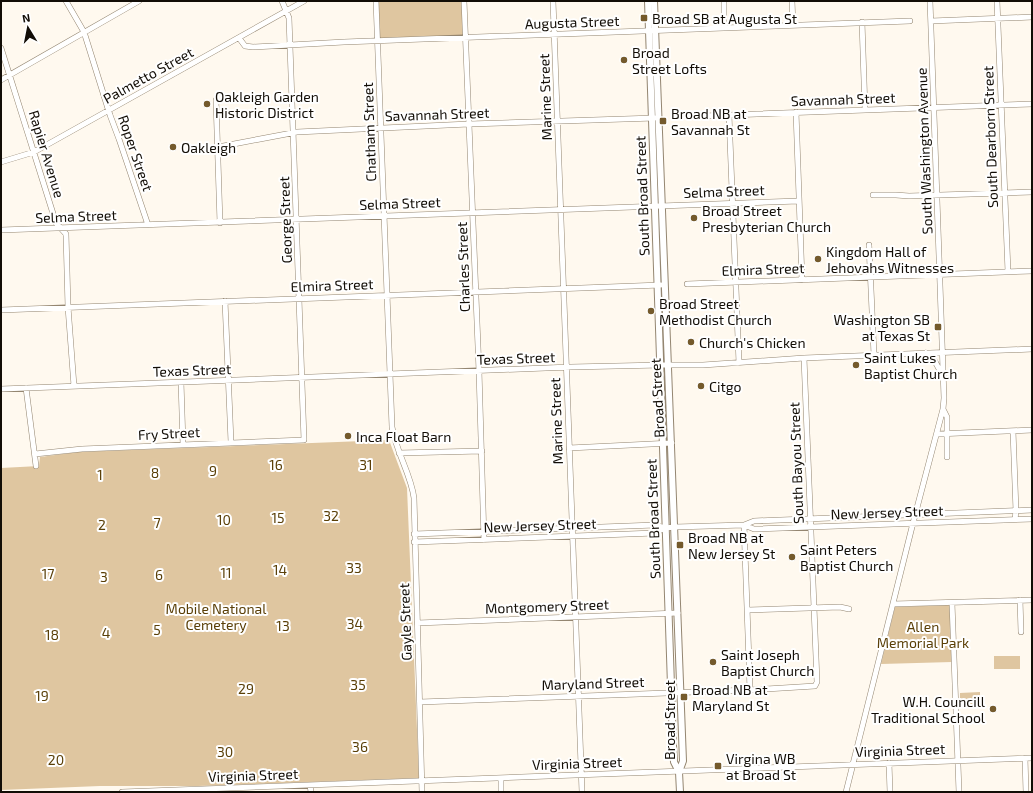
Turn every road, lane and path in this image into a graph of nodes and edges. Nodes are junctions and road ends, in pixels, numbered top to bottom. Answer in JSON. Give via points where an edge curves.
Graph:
{"nodes":[{"id":1,"x":66,"y":1,"type":"edge"},
{"id":2,"x":139,"y":1,"type":"edge"},
{"id":3,"x":282,"y":1,"type":"edge"},
{"id":4,"x":304,"y":1,"type":"edge"},
{"id":5,"x":376,"y":1,"type":"edge"},
{"id":6,"x":464,"y":1,"type":"edge"},
{"id":7,"x":553,"y":1,"type":"edge"},
{"id":8,"x":648,"y":1,"type":"edge"},
{"id":9,"x":654,"y":1,"type":"edge"},
{"id":10,"x":724,"y":1,"type":"edge"},
{"id":11,"x":792,"y":1,"type":"edge"},
{"id":12,"x":930,"y":1,"type":"edge"},
{"id":13,"x":997,"y":1,"type":"edge"},
{"id":14,"x":287,"y":11,"type":"junction"},
{"id":15,"x":1032,"y":17,"type":"edge"},
{"id":16,"x":998,"y":18,"type":"junction"},
{"id":17,"x":910,"y":21,"type":"dead end"},
{"id":18,"x":931,"y":21,"type":"junction"},
{"id":19,"x":862,"y":22,"type":"junction"},
{"id":20,"x":793,"y":25,"type":"junction"},
{"id":21,"x":724,"y":28,"type":"junction"},
{"id":22,"x":652,"y":31,"type":"junction"},
{"id":23,"x":84,"y":32,"type":"junction"},
{"id":24,"x":554,"y":34,"type":"junction"},
{"id":25,"x":239,"y":38,"type":"junction"},
{"id":26,"x":466,"y":38,"type":"junction"},
{"id":27,"x":378,"y":41,"type":"junction"},
{"id":28,"x":290,"y":45,"type":"junction"},
{"id":29,"x":1,"y":48,"type":"edge"},
{"id":30,"x":9,"y":75,"type":"junction"},
{"id":31,"x":1,"y":80,"type":"edge"},
{"id":32,"x":216,"y":100,"type":"dead end"},
{"id":33,"x":1032,"y":104,"type":"edge"},
{"id":34,"x":1001,"y":106,"type":"junction"},
{"id":35,"x":934,"y":108,"type":"junction"},
{"id":36,"x":108,"y":110,"type":"junction"},
{"id":37,"x":865,"y":110,"type":"junction"},
{"id":38,"x":796,"y":112,"type":"junction"},
{"id":39,"x":728,"y":115,"type":"junction"},
{"id":40,"x":703,"y":116,"type":"dead end"},
{"id":41,"x":655,"y":118,"type":"junction"},
{"id":42,"x":558,"y":122,"type":"junction"},
{"id":43,"x":469,"y":124,"type":"junction"},
{"id":44,"x":381,"y":128,"type":"junction"},
{"id":45,"x":293,"y":133,"type":"junction"},
{"id":46,"x":218,"y":147,"type":"junction"},
{"id":47,"x":34,"y":152,"type":"junction"},
{"id":48,"x":1,"y":162,"type":"edge"},
{"id":49,"x":1032,"y":192,"type":"edge"},
{"id":50,"x":1005,"y":193,"type":"junction"},
{"id":51,"x":873,"y":195,"type":"dead end"},
{"id":52,"x":937,"y":196,"type":"junction"},
{"id":53,"x":799,"y":201,"type":"junction"},
{"id":54,"x":733,"y":203,"type":"junction"},
{"id":55,"x":658,"y":206,"type":"junction"},
{"id":56,"x":561,"y":209,"type":"junction"},
{"id":57,"x":473,"y":212,"type":"junction"},
{"id":58,"x":384,"y":216,"type":"junction"},
{"id":59,"x":296,"y":220,"type":"junction"},
{"id":60,"x":220,"y":223,"type":"junction"},
{"id":61,"x":148,"y":225,"type":"junction"},
{"id":62,"x":62,"y":228,"type":"junction"},
{"id":63,"x":1,"y":230,"type":"edge"},
{"id":64,"x":869,"y":245,"type":"dead end"},
{"id":65,"x":1032,"y":271,"type":"edge"},
{"id":66,"x":1008,"y":272,"type":"junction"},
{"id":67,"x":940,"y":275,"type":"junction"},
{"id":68,"x":871,"y":277,"type":"junction"},
{"id":69,"x":802,"y":280,"type":"junction"},
{"id":70,"x":736,"y":282,"type":"junction"},
{"id":71,"x":687,"y":284,"type":"dead end"},
{"id":72,"x":661,"y":285,"type":"junction"},
{"id":73,"x":564,"y":288,"type":"junction"},
{"id":74,"x":476,"y":292,"type":"junction"},
{"id":75,"x":387,"y":296,"type":"junction"},
{"id":76,"x":300,"y":298,"type":"junction"},
{"id":77,"x":225,"y":301,"type":"junction"},
{"id":78,"x":68,"y":307,"type":"junction"},
{"id":79,"x":1,"y":310,"type":"edge"},
{"id":80,"x":1032,"y":349,"type":"edge"},
{"id":81,"x":943,"y":352,"type":"junction"},
{"id":82,"x":925,"y":353,"type":"junction"},
{"id":83,"x":874,"y":355,"type":"junction"},
{"id":84,"x":804,"y":358,"type":"junction"},
{"id":85,"x":739,"y":363,"type":"junction"},
{"id":86,"x":664,"y":365,"type":"junction"},
{"id":87,"x":566,"y":368,"type":"junction"},
{"id":88,"x":479,"y":371,"type":"junction"},
{"id":89,"x":390,"y":375,"type":"junction"},
{"id":90,"x":943,"y":377,"type":"junction"},
{"id":91,"x":302,"y":378,"type":"junction"},
{"id":92,"x":229,"y":380,"type":"junction"},
{"id":93,"x":181,"y":382,"type":"junction"},
{"id":94,"x":74,"y":386,"type":"junction"},
{"id":95,"x":26,"y":388,"type":"junction"},
{"id":96,"x":1,"y":389,"type":"edge"},
{"id":97,"x":943,"y":409,"type":"junction"},
{"id":98,"x":1032,"y":430,"type":"edge"},
{"id":99,"x":1013,"y":431,"type":"junction"},
{"id":100,"x":937,"y":434,"type":"junction"},
{"id":101,"x":946,"y":434,"type":"junction"},
{"id":102,"x":304,"y":440,"type":"joint"},
{"id":103,"x":231,"y":442,"type":"junction"},
{"id":104,"x":672,"y":443,"type":"junction"},
{"id":105,"x":183,"y":444,"type":"junction"},
{"id":106,"x":662,"y":444,"type":"junction"},
{"id":107,"x":569,"y":448,"type":"junction"},
{"id":108,"x":482,"y":451,"type":"junction"},
{"id":109,"x":399,"y":453,"type":"junction"},
{"id":110,"x":35,"y":454,"type":"junction"},
{"id":111,"x":947,"y":457,"type":"dead end"},
{"id":112,"x":36,"y":466,"type":"dead end"},
{"id":113,"x":664,"y":478,"type":"junction"},
{"id":114,"x":673,"y":478,"type":"junction"},
{"id":115,"x":1032,"y":510,"type":"edge"},
{"id":116,"x":1016,"y":511,"type":"junction"},
{"id":117,"x":952,"y":513,"type":"junction"},
{"id":118,"x":915,"y":515,"type":"junction"},
{"id":119,"x":883,"y":516,"type":"junction"},
{"id":120,"x":810,"y":519,"type":"junction"},
{"id":121,"x":1015,"y":519,"type":"junction"},
{"id":122,"x":1032,"y":519,"type":"edge"},
{"id":123,"x":952,"y":522,"type":"junction"},
{"id":124,"x":913,"y":523,"type":"junction"},
{"id":125,"x":744,"y":524,"type":"junction"},
{"id":126,"x":883,"y":524,"type":"junction"},
{"id":127,"x":573,"y":527,"type":"junction"},
{"id":128,"x":675,"y":527,"type":"junction"},
{"id":129,"x":811,"y":527,"type":"junction"},
{"id":130,"x":665,"y":528,"type":"junction"},
{"id":131,"x":484,"y":532,"type":"junction"},
{"id":132,"x":414,"y":534,"type":"junction"},
{"id":133,"x":573,"y":536,"type":"junction"},
{"id":134,"x":484,"y":540,"type":"junction"},
{"id":135,"x":414,"y":542,"type":"junction"},
{"id":136,"x":1020,"y":600,"type":"junction"},
{"id":137,"x":1032,"y":600,"type":"edge"},
{"id":138,"x":952,"y":602,"type":"junction"},
{"id":139,"x":892,"y":604,"type":"junction"},
{"id":140,"x":815,"y":608,"type":"junction"},
{"id":141,"x":849,"y":609,"type":"dead end"},
{"id":142,"x":748,"y":610,"type":"junction"},
{"id":143,"x":668,"y":613,"type":"junction"},
{"id":144,"x":678,"y":613,"type":"junction"},
{"id":145,"x":576,"y":617,"type":"junction"},
{"id":146,"x":417,"y":623,"type":"junction"},
{"id":147,"x":1021,"y":632,"type":"dead end"},
{"id":148,"x":815,"y":686,"type":"joint"},
{"id":149,"x":750,"y":690,"type":"junction"},
{"id":150,"x":681,"y":692,"type":"junction"},
{"id":151,"x":671,"y":693,"type":"junction"},
{"id":152,"x":579,"y":695,"type":"junction"},
{"id":153,"x":420,"y":702,"type":"junction"},
{"id":154,"x":1025,"y":758,"type":"junction"},
{"id":155,"x":1032,"y":758,"type":"edge"},
{"id":156,"x":958,"y":760,"type":"junction"},
{"id":157,"x":889,"y":763,"type":"junction"},
{"id":158,"x":853,"y":764,"type":"junction"},
{"id":159,"x":679,"y":772,"type":"junction"},
{"id":160,"x":582,"y":775,"type":"junction"},
{"id":161,"x":501,"y":778,"type":"junction"},
{"id":162,"x":422,"y":781,"type":"junction"},
{"id":163,"x":310,"y":785,"type":"junction"},
{"id":164,"x":203,"y":790,"type":"edge"},
{"id":165,"x":122,"y":792,"type":"edge"},
{"id":166,"x":311,"y":792,"type":"edge"},
{"id":167,"x":422,"y":792,"type":"edge"},
{"id":168,"x":501,"y":792,"type":"edge"},
{"id":169,"x":582,"y":792,"type":"edge"},
{"id":170,"x":680,"y":792,"type":"edge"},
{"id":171,"x":846,"y":792,"type":"edge"},
{"id":172,"x":890,"y":792,"type":"edge"},
{"id":173,"x":959,"y":792,"type":"edge"},
{"id":174,"x":1026,"y":792,"type":"edge"}],
"edges":[{"from":1,"to":23,"type":"street","name":"Roper Street"},
{"from":2,"to":23,"type":"street"},
{"from":3,"to":14,"type":"street","name":"George Street"},
{"from":4,"to":14,"type":"street","name":"Palmetto Street"},
{"from":5,"to":27,"type":"street","name":"Chatham Street"},
{"from":6,"to":26,"type":"street","name":"Charles Street"},
{"from":7,"to":24,"type":"street","name":"Marine Street"},
{"from":8,"to":22,"type":"main road"},
{"from":9,"to":22,"type":"main road","name":"Broad Street"},
{"from":10,"to":21,"type":"street"},
{"from":11,"to":20,"type":"street"},
{"from":12,"to":18,"type":"street","name":"South Washington Avenue"},
{"from":13,"to":16,"type":"street","name":"South Dearborn Street"},
{"from":14,"to":25,"type":"street","name":"Palmetto Street"},
{"from":14,"to":28,"type":"street","name":"George Street"},
{"from":15,"to":16,"type":"street"},
{"from":16,"to":18,"type":"street"},
{"from":16,"to":34,"type":"street","name":"South Dearborn Street"},
{"from":17,"to":19,"type":"street","name":"Augusta Street"},
{"from":18,"to":35,"type":"street","name":"South Washington Avenue"},
{"from":19,"to":20,"type":"street","name":"Augusta Street"},
{"from":19,"to":37,"type":"street"},
{"from":20,"to":21,"type":"street","name":"Augusta Street"},
{"from":21,"to":22,"type":"street","name":"Augusta Street"},
{"from":22,"to":24,"type":"street","name":"Augusta Street"},
{"from":22,"to":41,"type":"main road","name":"Broad Street"},
{"from":23,"to":30,"type":"street"},
{"from":23,"to":36,"type":"street","name":"Roper Street"},
{"from":24,"to":26,"type":"street","name":"Augusta Street"},
{"from":24,"to":42,"type":"street","name":"Marine Street"},
{"from":25,"to":28,"type":"street","name":"Augusta Street","via":[[245,46]]},
{"from":25,"to":36,"type":"street","name":"Palmetto Street"},
{"from":26,"to":27,"type":"street","name":"Augusta Street"},
{"from":26,"to":43,"type":"street","name":"Charles Street"},
{"from":27,"to":28,"type":"street","name":"Augusta Street"},
{"from":27,"to":44,"type":"street","name":"Chatham Street"},
{"from":28,"to":45,"type":"street","name":"George Street"},
{"from":29,"to":30,"type":"street","name":"Rapier Avenue"},
{"from":30,"to":31,"type":"street"},
{"from":30,"to":47,"type":"street","name":"Rapier Avenue"},
{"from":32,"to":46,"type":"street"},
{"from":33,"to":34,"type":"street","name":"Savannah Street"},
{"from":34,"to":35,"type":"street","name":"Savannah Street"},
{"from":34,"to":50,"type":"street","name":"South Dearborn Street"},
{"from":35,"to":37,"type":"street","name":"Savannah Street"},
{"from":35,"to":52,"type":"street","name":"South Washington Avenue"},
{"from":36,"to":47,"type":"street","name":"Palmetto Street"},
{"from":36,"to":61,"type":"street","name":"Roper Street"},
{"from":37,"to":38,"type":"street","name":"Savannah Street"},
{"from":38,"to":39,"type":"street","name":"Savannah Street"},
{"from":38,"to":53,"type":"street"},
{"from":39,"to":40,"type":"street","name":"Savannah Street"},
{"from":39,"to":54,"type":"street"},
{"from":41,"to":42,"type":"street","name":"Savannah Street"},
{"from":41,"to":55,"type":"main road","name":"Broad Street"},
{"from":42,"to":43,"type":"street","name":"Savannah Street"},
{"from":42,"to":56,"type":"street","name":"Marine Street"},
{"from":43,"to":44,"type":"street","name":"Savannah Street"},
{"from":43,"to":57,"type":"street","name":"Charles Street"},
{"from":44,"to":45,"type":"street","name":"Savannah Street"},
{"from":44,"to":58,"type":"street","name":"Chatham Street"},
{"from":45,"to":46,"type":"street","name":"Savannah Street"},
{"from":45,"to":59,"type":"street","name":"George Street"},
{"from":46,"to":60,"type":"street"},
{"from":47,"to":48,"type":"street","name":"Palmetto Street"},
{"from":47,"to":62,"type":"street","name":"Rapier Avenue","via":[[56,223]]},
{"from":49,"to":50,"type":"street"},
{"from":50,"to":52,"type":"street"},
{"from":50,"to":66,"type":"street","name":"South Dearborn Street"},
{"from":51,"to":52,"type":"street"},
{"from":52,"to":67,"type":"street","name":"South Washington Avenue"},
{"from":53,"to":54,"type":"street","name":"Selma Street"},
{"from":53,"to":69,"type":"street"},
{"from":54,"to":55,"type":"street","name":"Selma Street"},
{"from":54,"to":70,"type":"street"},
{"from":55,"to":56,"type":"street","name":"Selma Street"},
{"from":55,"to":72,"type":"main road","name":"Broad Street"},
{"from":56,"to":57,"type":"street","name":"Selma Street"},
{"from":56,"to":73,"type":"street","name":"Marine Street"},
{"from":57,"to":58,"type":"street","name":"Selma Street"},
{"from":57,"to":74,"type":"street","name":"Charles Street"},
{"from":58,"to":59,"type":"street","name":"Selma Street"},
{"from":58,"to":75,"type":"street","name":"Chatham Street"},
{"from":59,"to":60,"type":"street","name":"Selma Street"},
{"from":59,"to":76,"type":"street","name":"George Street"},
{"from":60,"to":61,"type":"street","name":"Selma Street"},
{"from":61,"to":62,"type":"street","name":"Selma Street"},
{"from":62,"to":63,"type":"street","name":"Selma Street"},
{"from":62,"to":78,"type":"street","name":"Rapier Avenue","via":[[66,234]]},
{"from":64,"to":68,"type":"street"},
{"from":65,"to":66,"type":"street","name":"Elmira Street"},
{"from":66,"to":67,"type":"street","name":"Elmira Street"},
{"from":67,"to":68,"type":"street","name":"Elmira Street"},
{"from":67,"to":81,"type":"street","name":"South Washington Avenue"},
{"from":68,"to":69,"type":"street","name":"Elmira Street"},
{"from":68,"to":83,"type":"street"},
{"from":69,"to":70,"type":"street","name":"Elmira Street"},
{"from":70,"to":71,"type":"street","name":"Elmira Street"},
{"from":70,"to":85,"type":"street"},
{"from":72,"to":73,"type":"street","name":"Elmira Street"},
{"from":72,"to":86,"type":"main road","name":"Broad Street"},
{"from":73,"to":74,"type":"street","name":"Elmira Street"},
{"from":73,"to":87,"type":"street","name":"Marine Street"},
{"from":74,"to":75,"type":"street","name":"Elmira Street"},
{"from":74,"to":88,"type":"street","name":"Charles Street"},
{"from":75,"to":76,"type":"street","name":"Elmira Street"},
{"from":75,"to":89,"type":"street","name":"Chatham Street"},
{"from":76,"to":77,"type":"street","name":"Elmira Street"},
{"from":76,"to":91,"type":"street","name":"George Street"},
{"from":77,"to":78,"type":"street","name":"Elmira Street"},
{"from":77,"to":92,"type":"street"},
{"from":78,"to":79,"type":"street","name":"Elmira Street"},
{"from":78,"to":94,"type":"street","name":"Rapier Avenue"},
{"from":80,"to":81,"type":"street","name":"Texas Street"},
{"from":81,"to":82,"type":"street","name":"Texas Street"},
{"from":81,"to":90,"type":"street","name":"South Washington Avenue"},
{"from":82,"to":83,"type":"street","name":"Texas Street"},
{"from":82,"to":90,"type":"street","via":[[933,358]]},
{"from":83,"to":84,"type":"street","name":"Texas Street"},
{"from":84,"to":85,"type":"street","name":"Texas Street"},
{"from":84,"to":120,"type":"street","name":"South Bayou Street"},
{"from":85,"to":86,"type":"street","name":"Texas Street"},
{"from":86,"to":87,"type":"street","name":"Texas Street"},
{"from":86,"to":104,"type":"main road","name":"Broad Street","via":[[669,378]]},
{"from":86,"to":106,"type":"main road","name":"South Broad Street"},
{"from":87,"to":88,"type":"street","name":"Texas Street"},
{"from":87,"to":107,"type":"street","name":"Marine Street"},
{"from":88,"to":89,"type":"street","name":"Texas Street"},
{"from":88,"to":108,"type":"street","name":"Charles Street"},
{"from":89,"to":91,"type":"street","name":"Texas Street"},
{"from":89,"to":109,"type":"street","name":"Chatham Street","via":[[392,427]]},
{"from":90,"to":97,"type":"street","name":"South Washington Avenue"},
{"from":91,"to":92,"type":"street","name":"Texas Street"},
{"from":91,"to":102,"type":"street","name":"George Street"},
{"from":92,"to":93,"type":"street","name":"Texas Street"},
{"from":92,"to":103,"type":"street"},
{"from":93,"to":94,"type":"street","name":"Texas Street"},
{"from":93,"to":105,"type":"street"},
{"from":94,"to":95,"type":"street","name":"Texas Street"},
{"from":95,"to":96,"type":"street","name":"Texas Street"},
{"from":95,"to":110,"type":"street"},
{"from":97,"to":100,"type":"street","name":"South Washington Avenue"},
{"from":97,"to":101,"type":"street","via":[[947,417]]},
{"from":98,"to":99,"type":"street"},
{"from":99,"to":101,"type":"street"},
{"from":99,"to":116,"type":"street"},
{"from":100,"to":101,"type":"street"},
{"from":100,"to":118,"type":"street","name":"South Washington Avenue"},
{"from":101,"to":111,"type":"street"},
{"from":102,"to":103,"type":"street","name":"Fry Street"},
{"from":103,"to":105,"type":"street","name":"Fry Street"},
{"from":104,"to":106,"type":"street"},
{"from":104,"to":114,"type":"main road","name":"Broad Street"},
{"from":105,"to":110,"type":"street","name":"Fry Street"},
{"from":106,"to":107,"type":"street"},
{"from":106,"to":113,"type":"main road","name":"South Broad Street"},
{"from":107,"to":127,"type":"street","name":"Marine Street"},
{"from":108,"to":109,"type":"street"},
{"from":108,"to":131,"type":"street","name":"Charles Street"},
{"from":109,"to":132,"type":"street","name":"Gayle Street","via":[[413,488]]},
{"from":110,"to":112,"type":"street"},
{"from":113,"to":114,"type":"street"},
{"from":113,"to":130,"type":"main road","name":"South Broad Street"},
{"from":114,"to":128,"type":"main road","name":"Broad Street"},
{"from":115,"to":116,"type":"street","name":"New Jersey Street"},
{"from":116,"to":117,"type":"street","name":"New Jersey Street"},
{"from":116,"to":121,"type":"street"},
{"from":117,"to":118,"type":"street","name":"New Jersey Street"},
{"from":117,"to":123,"type":"street"},
{"from":118,"to":119,"type":"street","name":"New Jersey Street"},
{"from":118,"to":124,"type":"street","name":"South Washington Avenue"},
{"from":119,"to":120,"type":"street","name":"New Jersey Street"},
{"from":119,"to":126,"type":"street"},
{"from":120,"to":125,"type":"street","name":"New Jersey Street","via":[[754,521]]},
{"from":120,"to":129,"type":"street","name":"South Bayou Street"},
{"from":121,"to":122,"type":"street","name":"New Jersey Street"},
{"from":121,"to":123,"type":"street","name":"New Jersey Street"},
{"from":123,"to":124,"type":"street","name":"New Jersey Street"},
{"from":124,"to":126,"type":"street","name":"New Jersey Street"},
{"from":124,"to":139,"type":"street","name":"South Washington Avenue"},
{"from":125,"to":128,"type":"street","name":"New Jersey Street"},
{"from":125,"to":129,"type":"street","name":"New Jersey Street","via":[[754,529]]},
{"from":125,"to":142,"type":"street"},
{"from":126,"to":129,"type":"street","name":"New Jersey Street"},
{"from":127,"to":130,"type":"street","name":"New Jersey Street","via":[[655,525]]},
{"from":127,"to":131,"type":"street","name":"New Jersey Street"},
{"from":127,"to":133,"type":"street","name":"Marine Street"},
{"from":128,"to":130,"type":"street","name":"New Jersey Street"},
{"from":128,"to":144,"type":"main road","name":"Broad Street"},
{"from":129,"to":140,"type":"street","name":"South Bayou Street"},
{"from":130,"to":133,"type":"street","name":"New Jersey Street","via":[[655,533]]},
{"from":130,"to":143,"type":"main road","name":"South Broad Street"},
{"from":131,"to":132,"type":"street","name":"New Jersey Street"},
{"from":131,"to":134,"type":"street","name":"Charles Street"},
{"from":132,"to":135,"type":"street","name":"Gayle Street"},
{"from":133,"to":134,"type":"street","name":"New Jersey Street"},
{"from":133,"to":145,"type":"street","name":"Marine Street"},
{"from":134,"to":135,"type":"street","name":"New Jersey Street"},
{"from":135,"to":146,"type":"street","name":"Gayle Street"},
{"from":136,"to":137,"type":"street"},
{"from":136,"to":138,"type":"street"},
{"from":136,"to":147,"type":"street"},
{"from":138,"to":139,"type":"street"},
{"from":138,"to":156,"type":"street"},
{"from":139,"to":158,"type":"street","name":"South Washington Avenue"},
{"from":140,"to":141,"type":"street"},
{"from":140,"to":142,"type":"street"},
{"from":140,"to":148,"type":"street","name":"South Bayou Street"},
{"from":142,"to":149,"type":"street"},
{"from":143,"to":144,"type":"street","name":"Montgomery Street"},
{"from":143,"to":145,"type":"street","name":"Montgomery Street"},
{"from":143,"to":151,"type":"main road","name":"South Broad Street"},
{"from":144,"to":150,"type":"main road","name":"Broad Street"},
{"from":145,"to":146,"type":"street","name":"Montgomery Street"},
{"from":145,"to":152,"type":"street","name":"Marine Street"},
{"from":146,"to":153,"type":"street","name":"Gayle Street"},
{"from":148,"to":149,"type":"street","name":"Maryland Street"},
{"from":149,"to":150,"type":"street","name":"Maryland Street"},
{"from":150,"to":151,"type":"street","name":"Maryland Street"},
{"from":150,"to":159,"type":"main road","name":"Broad Street","via":[[683,761]]},
{"from":151,"to":152,"type":"street","name":"Maryland Street"},
{"from":151,"to":159,"type":"main road","name":"South Broad Street","via":[[674,762]]},
{"from":152,"to":153,"type":"street","name":"Maryland Street"},
{"from":152,"to":160,"type":"street","name":"Marine Street"},
{"from":153,"to":162,"type":"street","name":"Gayle Street"},
{"from":154,"to":155,"type":"street","name":"Virginia Street"},
{"from":154,"to":156,"type":"street","name":"Virginia Street"},
{"from":154,"to":174,"type":"street"},
{"from":156,"to":157,"type":"street","name":"Virginia Street"},
{"from":156,"to":173,"type":"street"},
{"from":157,"to":158,"type":"street","name":"Virginia Street"},
{"from":157,"to":172,"type":"street"},
{"from":158,"to":159,"type":"street","name":"Virginia Street"},
{"from":158,"to":171,"type":"street","name":"South Washington Avenue"},
{"from":159,"to":160,"type":"street","name":"Virginia Street"},
{"from":159,"to":170,"type":"main road","name":"Broad Street"},
{"from":160,"to":161,"type":"street","name":"Virginia Street"},
{"from":160,"to":169,"type":"street","name":"Marine Street"},
{"from":161,"to":162,"type":"street","name":"Virginia Street"},
{"from":161,"to":168,"type":"street"},
{"from":162,"to":163,"type":"street","name":"Virginia Street"},
{"from":162,"to":167,"type":"street","name":"Gayle Street"},
{"from":163,"to":164,"type":"street","name":"Virginia Street"},
{"from":163,"to":166,"type":"street"},
{"from":164,"to":165,"type":"street","name":"Virginia Street"}]}
